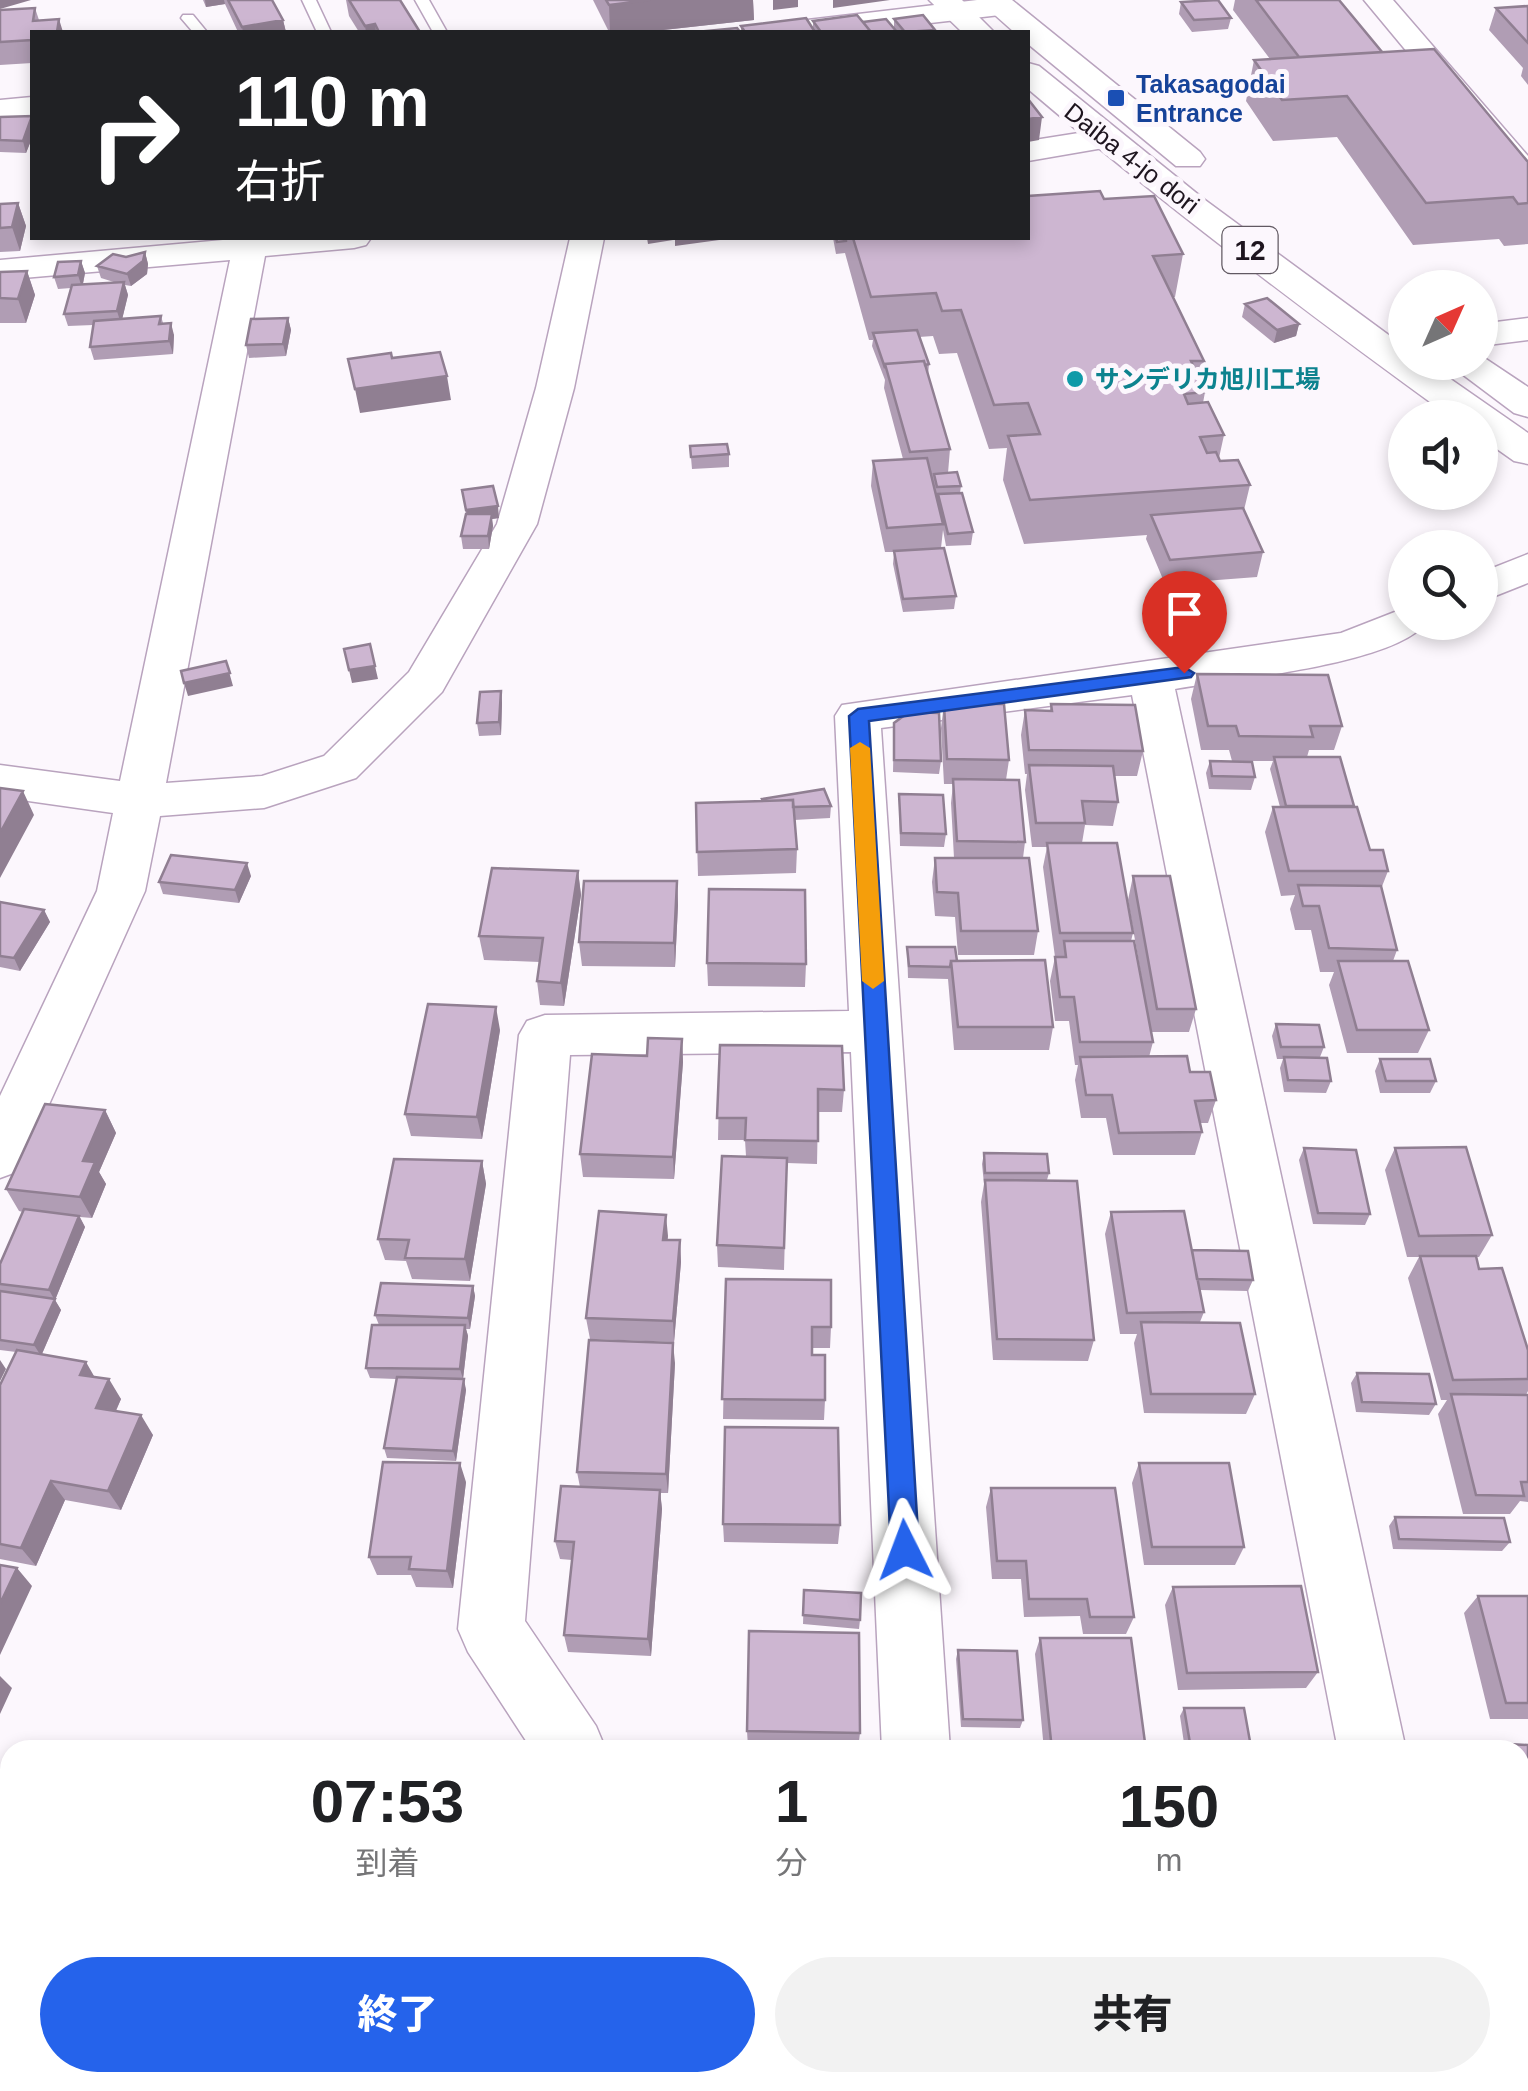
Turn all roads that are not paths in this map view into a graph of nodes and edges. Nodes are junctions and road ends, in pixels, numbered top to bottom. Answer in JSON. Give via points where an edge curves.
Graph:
{"nodes":[{"id":1,"x":310,"y":0,"type":"edge"},
{"id":2,"x":422,"y":0,"type":"edge"},
{"id":3,"x":1378,"y":0,"type":"edge"},
{"id":4,"x":949,"y":6,"type":"edge"},
{"id":5,"x":991,"y":13,"type":"edge"},
{"id":6,"x":188,"y":18,"type":"dead end"},
{"id":7,"x":198,"y":30,"type":"edge"},
{"id":8,"x":323,"y":30,"type":"edge"},
{"id":9,"x":439,"y":30,"type":"edge"},
{"id":10,"x":795,"y":30,"type":"edge"},
{"id":11,"x":1014,"y":30,"type":"edge"},
{"id":12,"x":1030,"y":42,"type":"edge"},
{"id":13,"x":1030,"y":76,"type":"edge"},
{"id":14,"x":30,"y":106,"type":"edge"},
{"id":15,"x":0,"y":109,"type":"edge"},
{"id":16,"x":1104,"y":139,"type":"junction"},
{"id":17,"x":1030,"y":151,"type":"edge"},
{"id":18,"x":1206,"y":174,"type":"dead end"},
{"id":19,"x":1528,"y":176,"type":"edge"},
{"id":20,"x":331,"y":240,"type":"edge"},
{"id":21,"x":587,"y":240,"type":"edge"},
{"id":22,"x":250,"y":247,"type":"junction"},
{"id":23,"x":0,"y":270,"type":"edge"},
{"id":24,"x":1528,"y":329,"type":"edge"},
{"id":25,"x":1498,"y":333,"type":"edge"},
{"id":26,"x":1388,"y":345,"type":"edge"},
{"id":27,"x":1432,"y":380,"type":"edge"},
{"id":28,"x":1491,"y":380,"type":"edge"},
{"id":29,"x":1457,"y":400,"type":"edge"},
{"id":30,"x":1528,"y":405,"type":"edge"},
{"id":31,"x":1498,"y":431,"type":"edge"},
{"id":32,"x":1528,"y":452,"type":"edge"},
{"id":33,"x":1528,"y":567,"type":"edge"},
{"id":34,"x":1498,"y":580,"type":"edge"},
{"id":35,"x":1388,"y":629,"type":"edge"},
{"id":36,"x":1152,"y":678,"type":"junction"},
{"id":37,"x":0,"y":780,"type":"edge"},
{"id":38,"x":142,"y":801,"type":"junction"},
{"id":39,"x":876,"y":1031,"type":"junction"},
{"id":40,"x":0,"y":1155,"type":"edge"},
{"id":41,"x":565,"y":1740,"type":"edge"},
{"id":42,"x":915,"y":1740,"type":"edge"},
{"id":43,"x":1370,"y":1740,"type":"edge"}],
"edges":[{"from":1,"to":8,"type":"lane"},
{"from":2,"to":9,"type":"lane"},
{"from":3,"to":19,"type":"street"},
{"from":4,"to":5,"type":"highway","name":"Daiba 4-jo dori"},
{"from":4,"to":10,"type":"street"},
{"from":5,"to":11,"type":"highway","name":"Daiba 4-jo dori"},
{"from":6,"to":7,"type":"lane"},
{"from":12,"to":18,"type":"highway","name":"Daiba 4-jo dori"},
{"from":13,"to":16,"type":"highway","name":"Daiba 4-jo dori","number":"12"},
{"from":14,"to":15,"type":"street"},
{"from":16,"to":17,"type":"street"},
{"from":16,"to":26,"type":"highway","name":"Daiba 4-jo dori","number":"12"},
{"from":20,"to":22,"type":"street"},
{"from":21,"to":38,"type":"street","via":[[517,524],[426,682],[340,768],[264,792]]},
{"from":22,"to":23,"type":"street"},
{"from":22,"to":38,"type":"street"},
{"from":24,"to":25,"type":"street"},
{"from":27,"to":29,"type":"highway","name":"Daiba 4-jo dori","number":"12"},
{"from":28,"to":30,"type":"highway"},
{"from":31,"to":32,"type":"highway","name":"Daiba 4-jo dori","number":"12"},
{"from":33,"to":34,"type":"street"},
{"from":35,"to":36,"type":"street","via":[[1350,646]]},
{"from":36,"to":39,"type":"street","via":[[858,716]]},
{"from":36,"to":43,"type":"street"},
{"from":37,"to":38,"type":"street"},
{"from":38,"to":40,"type":"street","via":[[121,891]]},
{"from":39,"to":41,"type":"street","via":[[545,1036],[491,1630]]},
{"from":39,"to":42,"type":"street"}]}
